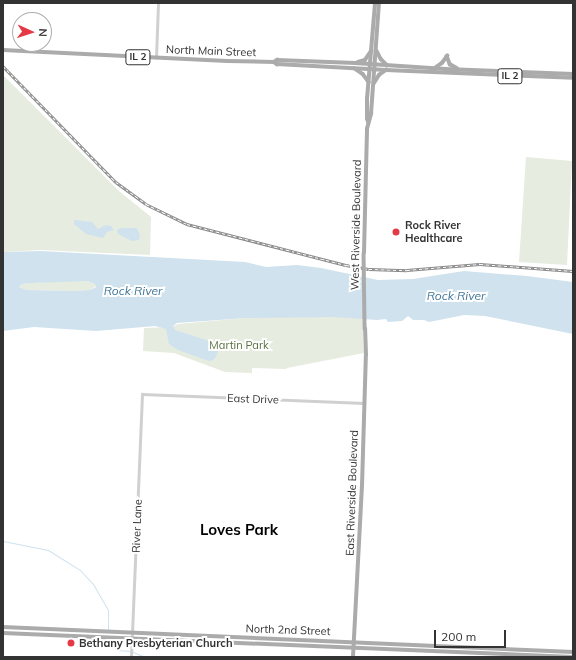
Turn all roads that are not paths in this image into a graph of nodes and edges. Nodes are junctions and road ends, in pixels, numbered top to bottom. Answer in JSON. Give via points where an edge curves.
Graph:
{"nodes":[{"id":1,"x":158,"y":3,"type":"edge"},
{"id":2,"x":375,"y":3,"type":"edge"},
{"id":3,"x":380,"y":3,"type":"edge"},
{"id":4,"x":3,"y":50,"type":"edge"},
{"id":5,"x":371,"y":50,"type":"junction"},
{"id":6,"x":377,"y":50,"type":"junction"},
{"id":7,"x":156,"y":58,"type":"junction"},
{"id":8,"x":274,"y":62,"type":"junction"},
{"id":9,"x":354,"y":63,"type":"junction"},
{"id":10,"x":370,"y":64,"type":"junction"},
{"id":11,"x":376,"y":64,"type":"junction"},
{"id":12,"x":388,"y":66,"type":"junction"},
{"id":13,"x":354,"y":68,"type":"junction"},
{"id":14,"x":435,"y":68,"type":"junction"},
{"id":15,"x":370,"y":69,"type":"junction"},
{"id":16,"x":375,"y":70,"type":"junction"},
{"id":17,"x":386,"y":70,"type":"junction"},
{"id":18,"x":460,"y":70,"type":"junction"},
{"id":19,"x":573,"y":74,"type":"edge"},
{"id":20,"x":573,"y":78,"type":"edge"},
{"id":21,"x":369,"y":82,"type":"junction"},
{"id":22,"x":373,"y":86,"type":"junction"},
{"id":23,"x":368,"y":122,"type":"junction"},
{"id":24,"x":366,"y":329,"type":"joint"},
{"id":25,"x":142,"y":394,"type":"joint"},
{"id":26,"x":364,"y":403,"type":"junction"},
{"id":27,"x":3,"y":627,"type":"edge"},
{"id":28,"x":3,"y":633,"type":"edge"},
{"id":29,"x":133,"y":633,"type":"junction"},
{"id":30,"x":132,"y":638,"type":"junction"},
{"id":31,"x":353,"y":642,"type":"junction"},
{"id":32,"x":398,"y":644,"type":"junction"},
{"id":33,"x":353,"y":648,"type":"junction"},
{"id":34,"x":398,"y":650,"type":"junction"},
{"id":35,"x":573,"y":652,"type":"edge"},
{"id":36,"x":131,"y":656,"type":"edge"},
{"id":37,"x":353,"y":657,"type":"edge"},
{"id":38,"x":573,"y":657,"type":"edge"}],
"edges":[{"from":1,"to":7,"type":"street"},
{"from":2,"to":5,"type":"main road","name":"West Riverside Boulevard"},
{"from":3,"to":6,"type":"main road","name":"West Riverside Boulevard"},
{"from":4,"to":7,"type":"main road","name":"North Main Street","number":"IL 2"},
{"from":5,"to":9,"type":"main road","via":[[365,60]]},
{"from":5,"to":10,"type":"main road","name":"West Riverside Boulevard"},
{"from":6,"to":11,"type":"main road","name":"West Riverside Boulevard"},
{"from":6,"to":12,"type":"main road"},
{"from":7,"to":8,"type":"main road","name":"North Main Street","number":"IL 2"},
{"from":8,"to":9,"type":"main road","name":"North Main Street","number":"IL 2","via":[[276,60]]},
{"from":8,"to":13,"type":"main road","name":"North Main Street","number":"IL 2"},
{"from":9,"to":10,"type":"main road","name":"North Main Street","number":"IL 2"},
{"from":10,"to":11,"type":"main road","name":"North Main Street","number":"IL 2"},
{"from":10,"to":15,"type":"main road","name":"West Riverside Boulevard"},
{"from":11,"to":12,"type":"main road","number":"IL 2"},
{"from":11,"to":16,"type":"main road","name":"West Riverside Boulevard"},
{"from":12,"to":14,"type":"main road","number":"IL 2"},
{"from":13,"to":15,"type":"main road","name":"North Main Street","number":"IL 2"},
{"from":13,"to":21,"type":"main road"},
{"from":14,"to":18,"type":"main road","number":"IL 2"},
{"from":14,"to":18,"type":"main road","via":[[447,56],[452,66]]},
{"from":15,"to":16,"type":"main road","name":"North Main Street","number":"IL 2"},
{"from":15,"to":21,"type":"main road","name":"West Riverside Boulevard"},
{"from":16,"to":17,"type":"main road","number":"IL 2"},
{"from":16,"to":22,"type":"main road","name":"West Riverside Boulevard"},
{"from":17,"to":20,"type":"main road","number":"IL 2"},
{"from":17,"to":22,"type":"main road","via":[[379,75]]},
{"from":18,"to":19,"type":"main road","number":"IL 2"},
{"from":21,"to":23,"type":"main road","name":"West Riverside Boulevard"},
{"from":22,"to":23,"type":"main road","name":"West Riverside Boulevard"},
{"from":23,"to":24,"type":"main road","name":"West Riverside Boulevard","bridge":true,"via":[[364,253]]},
{"from":24,"to":26,"type":"main road","name":"East Riverside Boulevard"},
{"from":25,"to":26,"type":"street","name":"East Drive"},
{"from":25,"to":29,"type":"street","name":"River Lane"},
{"from":26,"to":31,"type":"main road","name":"East Riverside Boulevard","via":[[358,579]]},
{"from":27,"to":29,"type":"main road","name":"North 2nd Street"},
{"from":28,"to":30,"type":"main road","name":"North 2nd Street"},
{"from":29,"to":30,"type":"street","name":"River Lane"},
{"from":29,"to":31,"type":"main road","name":"North 2nd Street"},
{"from":30,"to":33,"type":"main road","name":"North 2nd Street"},
{"from":30,"to":36,"type":"street","name":"River Lane"},
{"from":31,"to":32,"type":"main road","name":"North 2nd Street"},
{"from":31,"to":33,"type":"main road","name":"East Riverside Boulevard"},
{"from":32,"to":34,"type":"main road"},
{"from":32,"to":35,"type":"main road","name":"North 2nd Street"},
{"from":33,"to":34,"type":"main road","name":"North 2nd Street"},
{"from":33,"to":37,"type":"main road","name":"East Riverside Boulevard"},
{"from":34,"to":38,"type":"main road","name":"North 2nd Street"}]}
